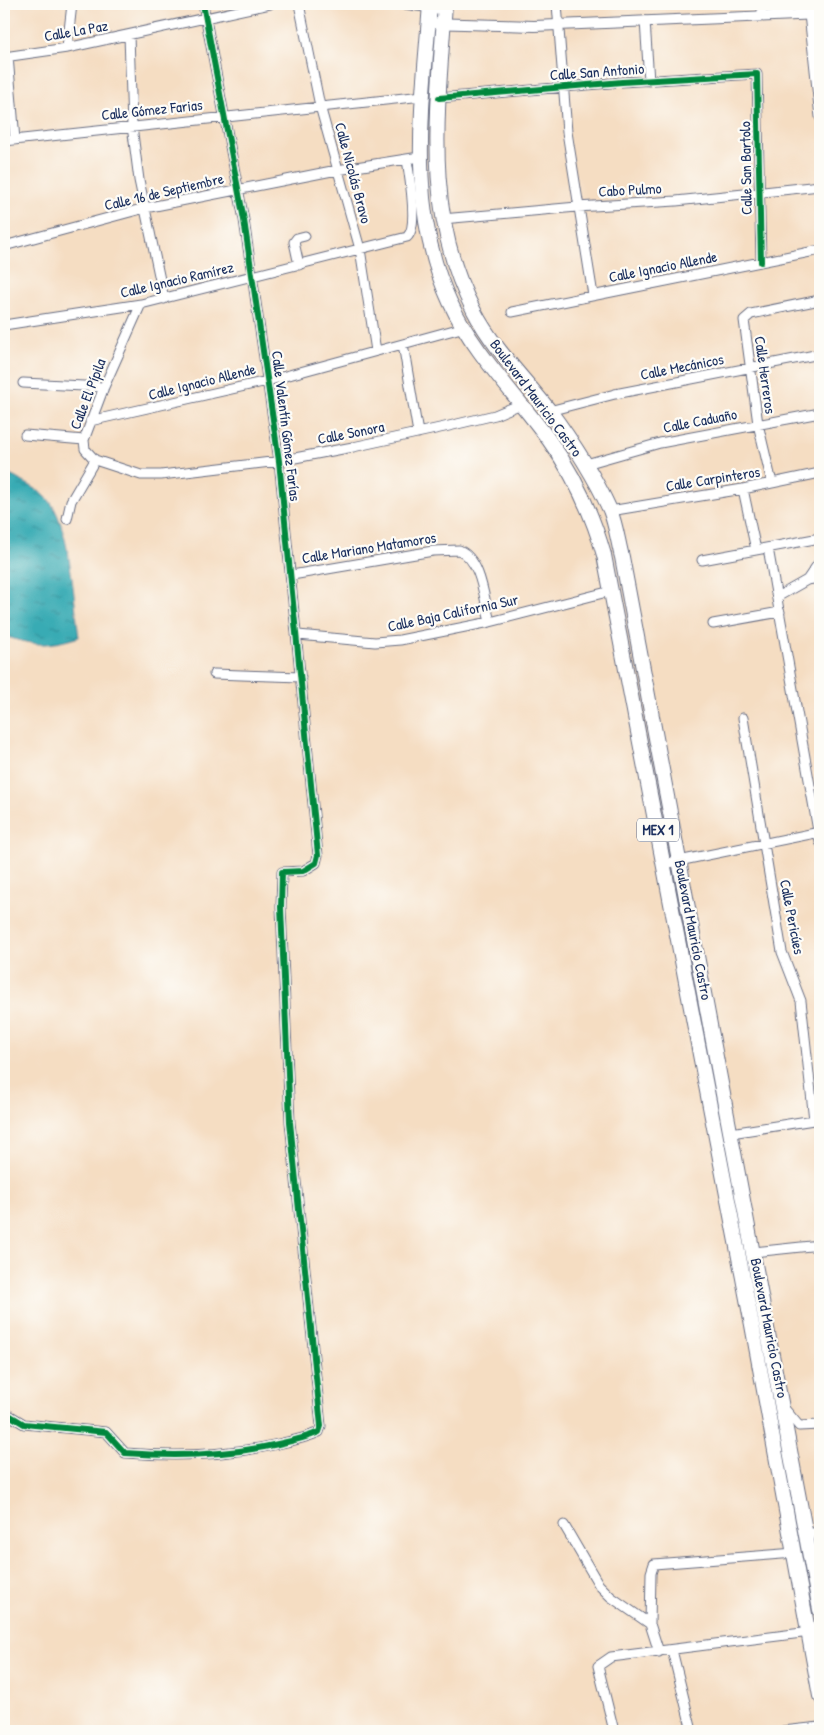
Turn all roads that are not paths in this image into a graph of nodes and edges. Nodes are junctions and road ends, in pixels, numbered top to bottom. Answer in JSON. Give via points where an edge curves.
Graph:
{"nodes":[{"id":1,"x":72,"y":4,"type":"edge"},
{"id":2,"x":204,"y":4,"type":"edge"},
{"id":3,"x":270,"y":4,"type":"edge"},
{"id":4,"x":300,"y":4,"type":"edge"},
{"id":5,"x":404,"y":4,"type":"edge"},
{"id":6,"x":557,"y":4,"type":"edge"},
{"id":7,"x":762,"y":4,"type":"edge"},
{"id":8,"x":430,"y":6,"type":"edge"},
{"id":9,"x":444,"y":12,"type":"edge"},
{"id":10,"x":809,"y":14,"type":"junction"},
{"id":11,"x":820,"y":14,"type":"edge"},
{"id":12,"x":762,"y":15,"type":"junction"},
{"id":13,"x":206,"y":17,"type":"junction"},
{"id":14,"x":644,"y":21,"type":"junction"},
{"id":15,"x":429,"y":23,"type":"junction"},
{"id":16,"x":559,"y":25,"type":"junction"},
{"id":17,"x":129,"y":35,"type":"junction"},
{"id":18,"x":67,"y":48,"type":"junction"},
{"id":19,"x":6,"y":56,"type":"edge"},
{"id":20,"x":818,"y":70,"type":"edge"},
{"id":21,"x":757,"y":74,"type":"joint"},
{"id":22,"x":649,"y":81,"type":"junction"},
{"id":23,"x":562,"y":87,"type":"junction"},
{"id":24,"x":423,"y":96,"type":"junction"},
{"id":25,"x":439,"y":98,"type":"junction"},
{"id":26,"x":320,"y":106,"type":"junction"},
{"id":27,"x":224,"y":116,"type":"junction"},
{"id":28,"x":820,"y":116,"type":"edge"},
{"id":29,"x":132,"y":126,"type":"junction"},
{"id":30,"x":15,"y":140,"type":"junction"},
{"id":31,"x":4,"y":141,"type":"edge"},
{"id":32,"x":414,"y":157,"type":"junction"},
{"id":33,"x":337,"y":170,"type":"junction"},
{"id":34,"x":820,"y":186,"type":"edge"},
{"id":35,"x":238,"y":189,"type":"junction"},
{"id":36,"x":760,"y":191,"type":"junction"},
{"id":37,"x":577,"y":207,"type":"junction"},
{"id":38,"x":145,"y":208,"type":"junction"},
{"id":39,"x":442,"y":219,"type":"junction"},
{"id":40,"x":305,"y":236,"type":"dead end"},
{"id":41,"x":4,"y":246,"type":"edge"},
{"id":42,"x":360,"y":249,"type":"junction"},
{"id":43,"x":820,"y":250,"type":"edge"},
{"id":44,"x":760,"y":262,"type":"junction"},
{"id":45,"x":300,"y":266,"type":"junction"},
{"id":46,"x":253,"y":276,"type":"junction"},
{"id":47,"x":593,"y":295,"type":"junction"},
{"id":48,"x":164,"y":299,"type":"junction"},
{"id":49,"x":820,"y":300,"type":"edge"},
{"id":50,"x":141,"y":304,"type":"junction"},
{"id":51,"x":512,"y":312,"type":"dead end"},
{"id":52,"x":4,"y":326,"type":"edge"},
{"id":53,"x":464,"y":327,"type":"junction"},
{"id":54,"x":403,"y":344,"type":"junction"},
{"id":55,"x":376,"y":351,"type":"junction"},
{"id":56,"x":820,"y":354,"type":"edge"},
{"id":57,"x":752,"y":368,"type":"junction"},
{"id":58,"x":267,"y":381,"type":"junction"},
{"id":59,"x":23,"y":383,"type":"dead end"},
{"id":60,"x":104,"y":387,"type":"junction"},
{"id":61,"x":521,"y":404,"type":"junction"},
{"id":62,"x":549,"y":411,"type":"junction"},
{"id":63,"x":820,"y":413,"type":"edge"},
{"id":64,"x":90,"y":421,"type":"junction"},
{"id":65,"x":758,"y":424,"type":"junction"},
{"id":66,"x":418,"y":433,"type":"junction"},
{"id":67,"x":26,"y":435,"type":"dead end"},
{"id":68,"x":84,"y":440,"type":"junction"},
{"id":69,"x":95,"y":460,"type":"junction"},
{"id":70,"x":279,"y":461,"type":"junction"},
{"id":71,"x":586,"y":464,"type":"junction"},
{"id":72,"x":820,"y":473,"type":"edge"},
{"id":73,"x":772,"y":483,"type":"junction"},
{"id":74,"x":743,"y":489,"type":"junction"},
{"id":75,"x":610,"y":511,"type":"junction"},
{"id":76,"x":66,"y":519,"type":"dead end"},
{"id":77,"x":820,"y":538,"type":"edge"},
{"id":78,"x":768,"y":548,"type":"junction"},
{"id":79,"x":756,"y":550,"type":"junction"},
{"id":80,"x":702,"y":560,"type":"dead end"},
{"id":81,"x":820,"y":561,"type":"edge"},
{"id":82,"x":292,"y":575,"type":"junction"},
{"id":83,"x":820,"y":578,"type":"edge"},
{"id":84,"x":807,"y":580,"type":"junction"},
{"id":85,"x":611,"y":591,"type":"junction"},
{"id":86,"x":777,"y":597,"type":"junction"},
{"id":87,"x":780,"y":612,"type":"junction"},
{"id":88,"x":490,"y":622,"type":"junction"},
{"id":89,"x":617,"y":622,"type":"junction"},
{"id":90,"x":713,"y":624,"type":"dead end"},
{"id":91,"x":298,"y":635,"type":"junction"},
{"id":92,"x":639,"y":648,"type":"junction"},
{"id":93,"x":214,"y":674,"type":"dead end"},
{"id":94,"x":301,"y":677,"type":"junction"},
{"id":95,"x":743,"y":718,"type":"dead end"},
{"id":96,"x":819,"y":832,"type":"edge"},
{"id":97,"x":820,"y":842,"type":"edge"},
{"id":98,"x":766,"y":843,"type":"junction"},
{"id":99,"x":680,"y":860,"type":"junction"},
{"id":100,"x":664,"y":864,"type":"junction"},
{"id":101,"x":817,"y":1120,"type":"edge"},
{"id":102,"x":731,"y":1133,"type":"junction"},
{"id":103,"x":820,"y":1245,"type":"edge"},
{"id":104,"x":754,"y":1252,"type":"junction"},
{"id":105,"x":783,"y":1407,"type":"junction"},
{"id":106,"x":4,"y":1412,"type":"edge"},
{"id":107,"x":820,"y":1425,"type":"edge"},
{"id":108,"x":564,"y":1525,"type":"dead end"},
{"id":109,"x":813,"y":1533,"type":"edge"},
{"id":110,"x":795,"y":1554,"type":"junction"},
{"id":111,"x":820,"y":1610,"type":"edge"},
{"id":112,"x":650,"y":1624,"type":"junction"},
{"id":113,"x":815,"y":1632,"type":"edge"},
{"id":114,"x":672,"y":1650,"type":"junction"},
{"id":115,"x":659,"y":1652,"type":"junction"},
{"id":116,"x":820,"y":1696,"type":"edge"},
{"id":117,"x":820,"y":1727,"type":"edge"},
{"id":118,"x":614,"y":1731,"type":"edge"},
{"id":119,"x":692,"y":1731,"type":"edge"},
{"id":120,"x":783,"y":1731,"type":"edge"}],
"edges":[{"from":1,"to":18,"type":"street"},
{"from":2,"to":13,"type":"street","name":"Calle Valentín Gómez Farías"},
{"from":3,"to":13,"type":"street","name":"Calle La Paz"},
{"from":4,"to":26,"type":"street","name":"Calle Nicolás Bravo"},
{"from":5,"to":8,"type":"street"},
{"from":6,"to":16,"type":"street"},
{"from":7,"to":12,"type":"street"},
{"from":8,"to":9,"type":"street"},
{"from":8,"to":15,"type":"main road","name":"Boulevard Mauricio Castro","number":"MEX 1"},
{"from":9,"to":15,"type":"street"},
{"from":9,"to":16,"type":"street"},
{"from":9,"to":25,"type":"main road","name":"Boulevard Mauricio Castro","number":"MEX 1"},
{"from":10,"to":11,"type":"street"},
{"from":10,"to":12,"type":"street"},
{"from":10,"to":20,"type":"street"},
{"from":12,"to":14,"type":"street"},
{"from":13,"to":17,"type":"street","name":"Calle La Paz"},
{"from":13,"to":27,"type":"street","name":"Calle Valentín Gómez Farías"},
{"from":14,"to":16,"type":"street"},
{"from":14,"to":22,"type":"street"},
{"from":15,"to":24,"type":"main road","name":"Boulevard Mauricio Castro","number":"MEX 1"},
{"from":16,"to":23,"type":"street"},
{"from":17,"to":18,"type":"street","name":"Calle La Paz"},
{"from":17,"to":29,"type":"street"},
{"from":18,"to":19,"type":"street","name":"Calle La Paz"},
{"from":19,"to":30,"type":"street"},
{"from":20,"to":28,"type":"street"},
{"from":21,"to":22,"type":"street","name":"Calle San Antonio"},
{"from":21,"to":36,"type":"street","name":"Calle San Bartolo"},
{"from":22,"to":23,"type":"street","name":"Calle San Antonio"},
{"from":23,"to":25,"type":"street","name":"Calle San Antonio"},
{"from":23,"to":37,"type":"street"},
{"from":24,"to":26,"type":"street","name":"Calle Gómez Farias"},
{"from":24,"to":32,"type":"main road","name":"Boulevard Mauricio Castro","number":"MEX 1"},
{"from":25,"to":39,"type":"main road","name":"Boulevard Mauricio Castro","number":"MEX 1","via":[[438,177]]},
{"from":26,"to":27,"type":"street","name":"Calle Gómez Farias"},
{"from":26,"to":33,"type":"street","name":"Calle Nicolás Bravo"},
{"from":27,"to":29,"type":"street","name":"Calle Gómez Farias"},
{"from":27,"to":35,"type":"street","name":"Calle Valentín Gómez Farías"},
{"from":29,"to":30,"type":"street","name":"Calle Gómez Farias"},
{"from":29,"to":38,"type":"street"},
{"from":30,"to":31,"type":"street","name":"Calle Gómez Farias"},
{"from":32,"to":33,"type":"street","name":"Calle 16 de Septiembre"},
{"from":32,"to":42,"type":"street","name":"Calle Ignacio Ramírez","via":[[410,234]]},
{"from":32,"to":53,"type":"main road","name":"Boulevard Mauricio Castro","number":"MEX 1","via":[[432,252],[450,303]]},
{"from":33,"to":35,"type":"street","name":"Calle 16 de Septiembre"},
{"from":33,"to":42,"type":"street","name":"Calle Nicolás Bravo"},
{"from":34,"to":36,"type":"street","name":"Cabo Pulmo"},
{"from":35,"to":38,"type":"street","name":"Calle 16 de Septiembre"},
{"from":35,"to":46,"type":"street","name":"Calle Valentín Gómez Farías"},
{"from":36,"to":37,"type":"street","name":"Cabo Pulmo","via":[[676,201]]},
{"from":36,"to":44,"type":"street","name":"Calle San Bartolo"},
{"from":37,"to":39,"type":"street","name":"Cabo Pulmo"},
{"from":37,"to":47,"type":"street"},
{"from":38,"to":41,"type":"street","name":"Calle 16 de Septiembre"},
{"from":38,"to":48,"type":"street"},
{"from":39,"to":62,"type":"main road","name":"Boulevard Mauricio Castro","number":"MEX 1","via":[[450,252],[475,312],[496,345]]},
{"from":40,"to":45,"type":"street","via":[[294,242]]},
{"from":42,"to":45,"type":"street","name":"Calle Ignacio Ramírez"},
{"from":42,"to":55,"type":"street","name":"Calle Nicolás Bravo"},
{"from":43,"to":44,"type":"street","name":"Calle Ignacio Allende"},
{"from":44,"to":47,"type":"street","name":"Calle Ignacio Allende"},
{"from":45,"to":46,"type":"street","name":"Calle Ignacio Ramírez"},
{"from":46,"to":48,"type":"street","name":"Calle Ignacio Ramírez"},
{"from":46,"to":58,"type":"street","name":"Calle Valentín Gómez Farías"},
{"from":47,"to":51,"type":"street","name":"Calle Ignacio Allende"},
{"from":48,"to":50,"type":"street","name":"Calle Ignacio Ramírez"},
{"from":49,"to":57,"type":"street","name":"Calle Herreros","via":[[746,317],[744,326]]},
{"from":50,"to":52,"type":"street","name":"Calle Ignacio Ramírez"},
{"from":50,"to":60,"type":"street","name":"Calle El Pípila"},
{"from":53,"to":54,"type":"street","name":"Calle Ignacio Allende"},
{"from":53,"to":61,"type":"main road","name":"Boulevard Mauricio Castro","number":"MEX 1"},
{"from":54,"to":55,"type":"street","name":"Calle Ignacio Allende"},
{"from":54,"to":66,"type":"street"},
{"from":55,"to":58,"type":"street","name":"Calle Ignacio Allende"},
{"from":56,"to":57,"type":"street","name":"Calle Mecánicos"},
{"from":57,"to":62,"type":"street","name":"Calle Mecánicos","via":[[615,394]]},
{"from":57,"to":65,"type":"street","name":"Calle Herreros"},
{"from":58,"to":64,"type":"street","name":"Calle Ignacio Allende"},
{"from":58,"to":70,"type":"street","name":"Calle Valentín Gómez Farías"},
{"from":59,"to":60,"type":"street"},
{"from":60,"to":64,"type":"street","name":"Calle El Pípila"},
{"from":61,"to":66,"type":"street","name":"Calle Sonora","via":[[495,415]]},
{"from":61,"to":85,"type":"main road","name":"Boulevard Mauricio Castro","number":"MEX 1","via":[[549,440],[584,498],[594,522]]},
{"from":62,"to":71,"type":"main road","name":"Boulevard Mauricio Castro","number":"MEX 1"},
{"from":63,"to":65,"type":"street","name":"Calle Caduaño"},
{"from":64,"to":68,"type":"street","name":"Calle El Pípila"},
{"from":65,"to":71,"type":"street","name":"Calle Caduaño","via":[[660,443]]},
{"from":65,"to":73,"type":"street","name":"Calle Herreros"},
{"from":66,"to":70,"type":"street","name":"Calle Sonora"},
{"from":67,"to":68,"type":"street"},
{"from":68,"to":69,"type":"street","name":"Calle El Pípila","via":[[85,449]]},
{"from":69,"to":70,"type":"street","name":"Calle Sonora","via":[[154,476]]},
{"from":69,"to":76,"type":"street","via":[[71,501]]},
{"from":70,"to":82,"type":"street","name":"Calle Valentín Gómez Farías"},
{"from":71,"to":75,"type":"main road","name":"Boulevard Mauricio Castro","number":"MEX 1"},
{"from":72,"to":73,"type":"street","name":"Calle Carpinteros"},
{"from":73,"to":74,"type":"street","name":"Calle Carpinteros"},
{"from":74,"to":75,"type":"street","name":"Calle Carpinteros"},
{"from":74,"to":79,"type":"street"},
{"from":75,"to":92,"type":"main road","name":"Boulevard Mauricio Castro","number":"MEX 1"},
{"from":77,"to":78,"type":"street"},
{"from":78,"to":79,"type":"street"},
{"from":78,"to":86,"type":"street"},
{"from":79,"to":80,"type":"street"},
{"from":81,"to":84,"type":"street"},
{"from":82,"to":88,"type":"street","name":"Calle Mariano Matamoros","via":[[451,549],[464,552],[479,578]]},
{"from":82,"to":91,"type":"street","name":"Calle Valentín Gómez Farías"},
{"from":83,"to":84,"type":"street"},
{"from":84,"to":86,"type":"street"},
{"from":85,"to":88,"type":"street","name":"Calle Baja California Sur"},
{"from":85,"to":89,"type":"main road","name":"Boulevard Mauricio Castro","number":"MEX 1"},
{"from":86,"to":87,"type":"street"},
{"from":87,"to":90,"type":"street"},
{"from":87,"to":96,"type":"street"},
{"from":88,"to":91,"type":"street","name":"Calle Baja California Sur","via":[[386,642]]},
{"from":89,"to":92,"type":"main road","via":[[631,632]]},
{"from":89,"to":100,"type":"main road","name":"Boulevard Mauricio Castro","number":"MEX 1"},
{"from":91,"to":94,"type":"street","name":"Calle Valentín Gómez Farías"},
{"from":92,"to":99,"type":"main road","name":"Boulevard Mauricio Castro","number":"MEX 1"},
{"from":93,"to":94,"type":"street"},
{"from":94,"to":106,"type":"street","name":"Calle Valentín Gómez Farías","via":[[318,854],[316,863],[308,869],[282,872],[281,907],[290,1122],[315,1356],[319,1432],[266,1447],[217,1455],[160,1456],[125,1453],[106,1432],[24,1424]]},
{"from":95,"to":98,"type":"street","name":"Calle Pericúes"},
{"from":96,"to":97,"type":"street"},
{"from":96,"to":98,"type":"street"},
{"from":98,"to":99,"type":"street"},
{"from":98,"to":101,"type":"street","name":"Calle Pericúes","via":[[783,955],[801,1001]]},
{"from":99,"to":100,"type":"street"},
{"from":99,"to":102,"type":"main road","name":"Boulevard Mauricio Castro","number":"MEX 1"},
{"from":100,"to":110,"type":"main road","name":"Boulevard Mauricio Castro","number":"MEX 1"},
{"from":101,"to":102,"type":"street"},
{"from":102,"to":104,"type":"main road","name":"Boulevard Mauricio Castro","number":"MEX 1"},
{"from":103,"to":104,"type":"street"},
{"from":104,"to":105,"type":"main road","name":"Boulevard Mauricio Castro","number":"MEX 1"},
{"from":105,"to":107,"type":"street","via":[[799,1426]]},
{"from":105,"to":109,"type":"main road","name":"Boulevard Mauricio Castro","number":"MEX 1"},
{"from":108,"to":112,"type":"street","via":[[598,1585]]},
{"from":109,"to":111,"type":"main road","name":"Boulevard Mauricio Castro","number":"MEX 1"},
{"from":110,"to":112,"type":"street","via":[[654,1564]]},
{"from":110,"to":113,"type":"main road","name":"Boulevard Mauricio Castro","number":"MEX 1"},
{"from":112,"to":115,"type":"street"},
{"from":113,"to":114,"type":"street"},
{"from":113,"to":116,"type":"main road","name":"Boulevard Mauricio Castro","number":"MEX 1"},
{"from":114,"to":115,"type":"street"},
{"from":114,"to":119,"type":"street"},
{"from":115,"to":118,"type":"street","via":[[611,1657],[598,1666]]},
{"from":117,"to":120,"type":"street"}]}
